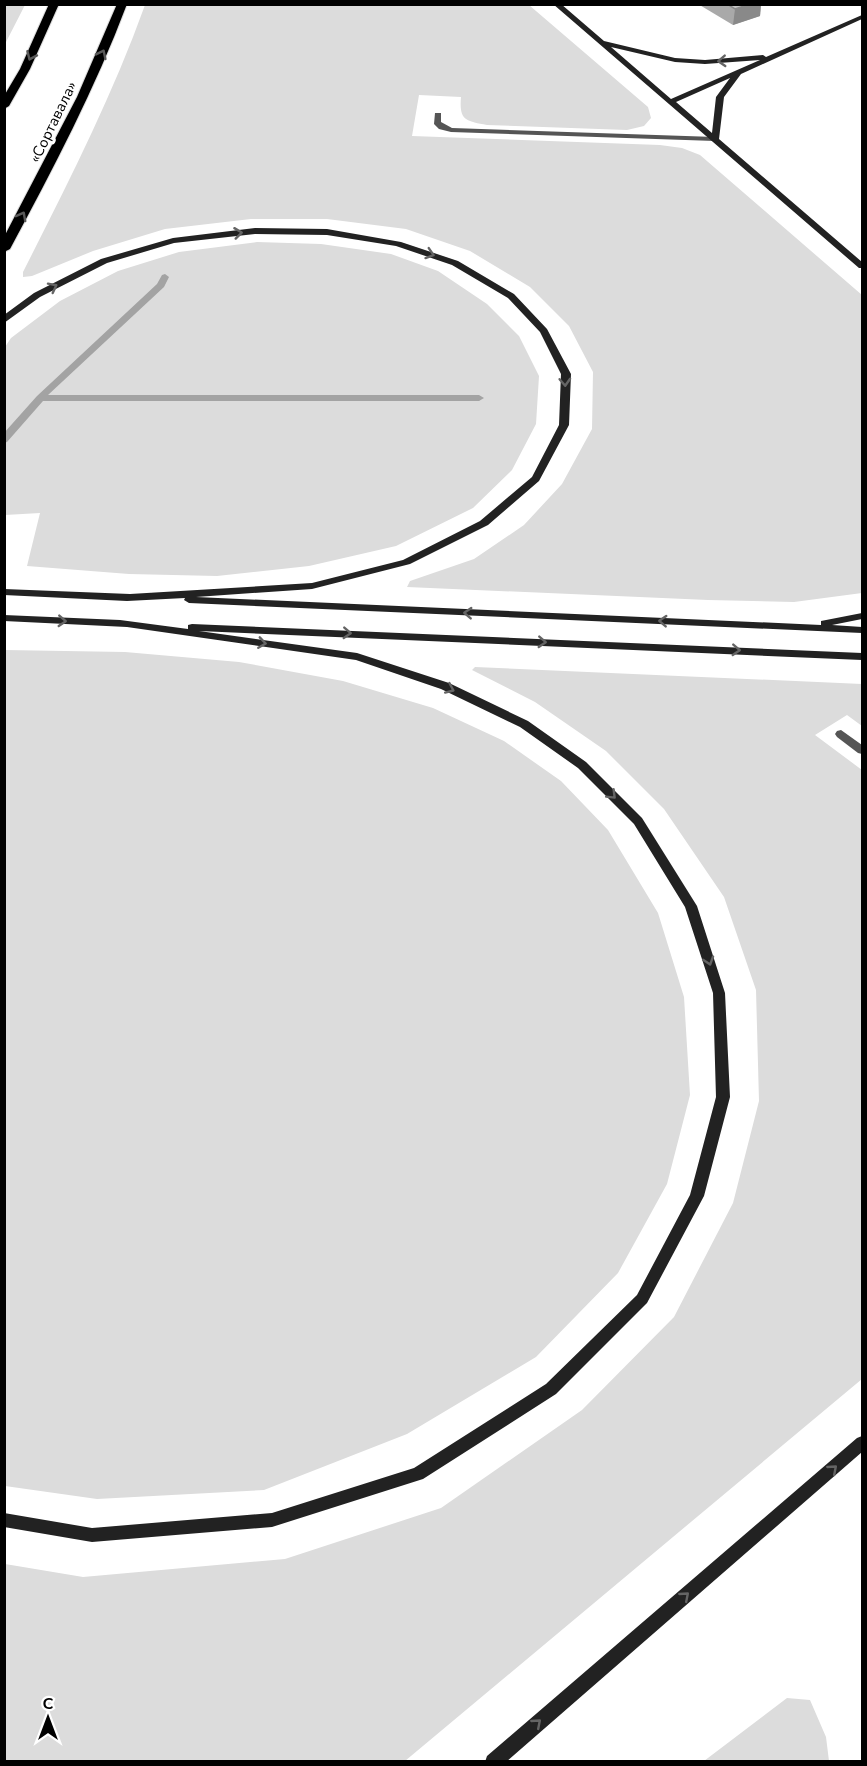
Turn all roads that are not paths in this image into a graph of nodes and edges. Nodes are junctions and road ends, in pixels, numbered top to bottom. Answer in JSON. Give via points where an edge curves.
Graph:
{"nodes":[{"id":1,"x":54,"y":4,"type":"edge"},
{"id":2,"x":122,"y":4,"type":"edge"},
{"id":3,"x":556,"y":4,"type":"edge"},
{"id":4,"x":862,"y":17,"type":"edge"},
{"id":5,"x":599,"y":42,"type":"junction"},
{"id":6,"x":780,"y":54,"type":"junction"},
{"id":7,"x":738,"y":73,"type":"junction"},
{"id":8,"x":670,"y":102,"type":"junction"},
{"id":9,"x":4,"y":106,"type":"edge"},
{"id":10,"x":438,"y":115,"type":"dead end"},
{"id":11,"x":715,"y":139,"type":"junction"},
{"id":12,"x":4,"y":249,"type":"edge"},
{"id":13,"x":862,"y":266,"type":"edge"},
{"id":14,"x":4,"y":320,"type":"edge"},
{"id":15,"x":8,"y":592,"type":"edge"},
{"id":16,"x":127,"y":598,"type":"junction"},
{"id":17,"x":862,"y":616,"type":"edge"},
{"id":18,"x":4,"y":618,"type":"edge"},
{"id":19,"x":120,"y":623,"type":"junction"},
{"id":20,"x":805,"y":627,"type":"junction"},
{"id":21,"x":862,"y":630,"type":"edge"},
{"id":22,"x":862,"y":656,"type":"edge"},
{"id":23,"x":841,"y":734,"type":"dead end"},
{"id":24,"x":862,"y":750,"type":"edge"},
{"id":25,"x":862,"y":1443,"type":"edge"},
{"id":26,"x":4,"y":1520,"type":"edge"},
{"id":27,"x":493,"y":1761,"type":"edge"}],
"edges":[{"from":1,"to":9,"type":"highway","one_way":true},
{"from":12,"to":2,"type":"highway","name":"«Сортавала»","one_way":true,"via":[[112,33]]},
{"from":3,"to":5,"type":"main road"},
{"from":4,"to":6,"type":"main road"},
{"from":6,"to":5,"type":"main road","one_way":true,"via":[[743,60],[685,61]]},
{"from":5,"to":8,"type":"main road"},
{"from":6,"to":7,"type":"main road"},
{"from":7,"to":8,"type":"main road"},
{"from":7,"to":11,"type":"main road","via":[[720,97]]},
{"from":8,"to":11,"type":"main road"},
{"from":10,"to":11,"type":"lane","via":[[437,122],[451,130]]},
{"from":11,"to":13,"type":"main road"},
{"from":14,"to":16,"type":"main road","one_way":true,"via":[[37,295],[104,261],[173,241],[255,231],[327,232],[398,244],[455,262],[512,296],[544,332],[566,374],[564,425],[536,479],[484,523],[406,562],[312,586]]},
{"from":15,"to":16,"type":"main road"},
{"from":20,"to":16,"type":"main road","one_way":true},
{"from":17,"to":20,"type":"main road"},
{"from":18,"to":19,"type":"main road","one_way":true},
{"from":19,"to":22,"type":"main road","one_way":true},
{"from":19,"to":26,"type":"main road","one_way":true,"via":[[357,657],[445,686],[524,724],[582,765],[638,821],[691,906],[719,993],[723,1097],[696,1196],[642,1299],[551,1389],[418,1474],[272,1520],[92,1535]]},
{"from":20,"to":21,"type":"main road"},
{"from":23,"to":24,"type":"lane"},
{"from":27,"to":25,"type":"main road","one_way":true}]}
